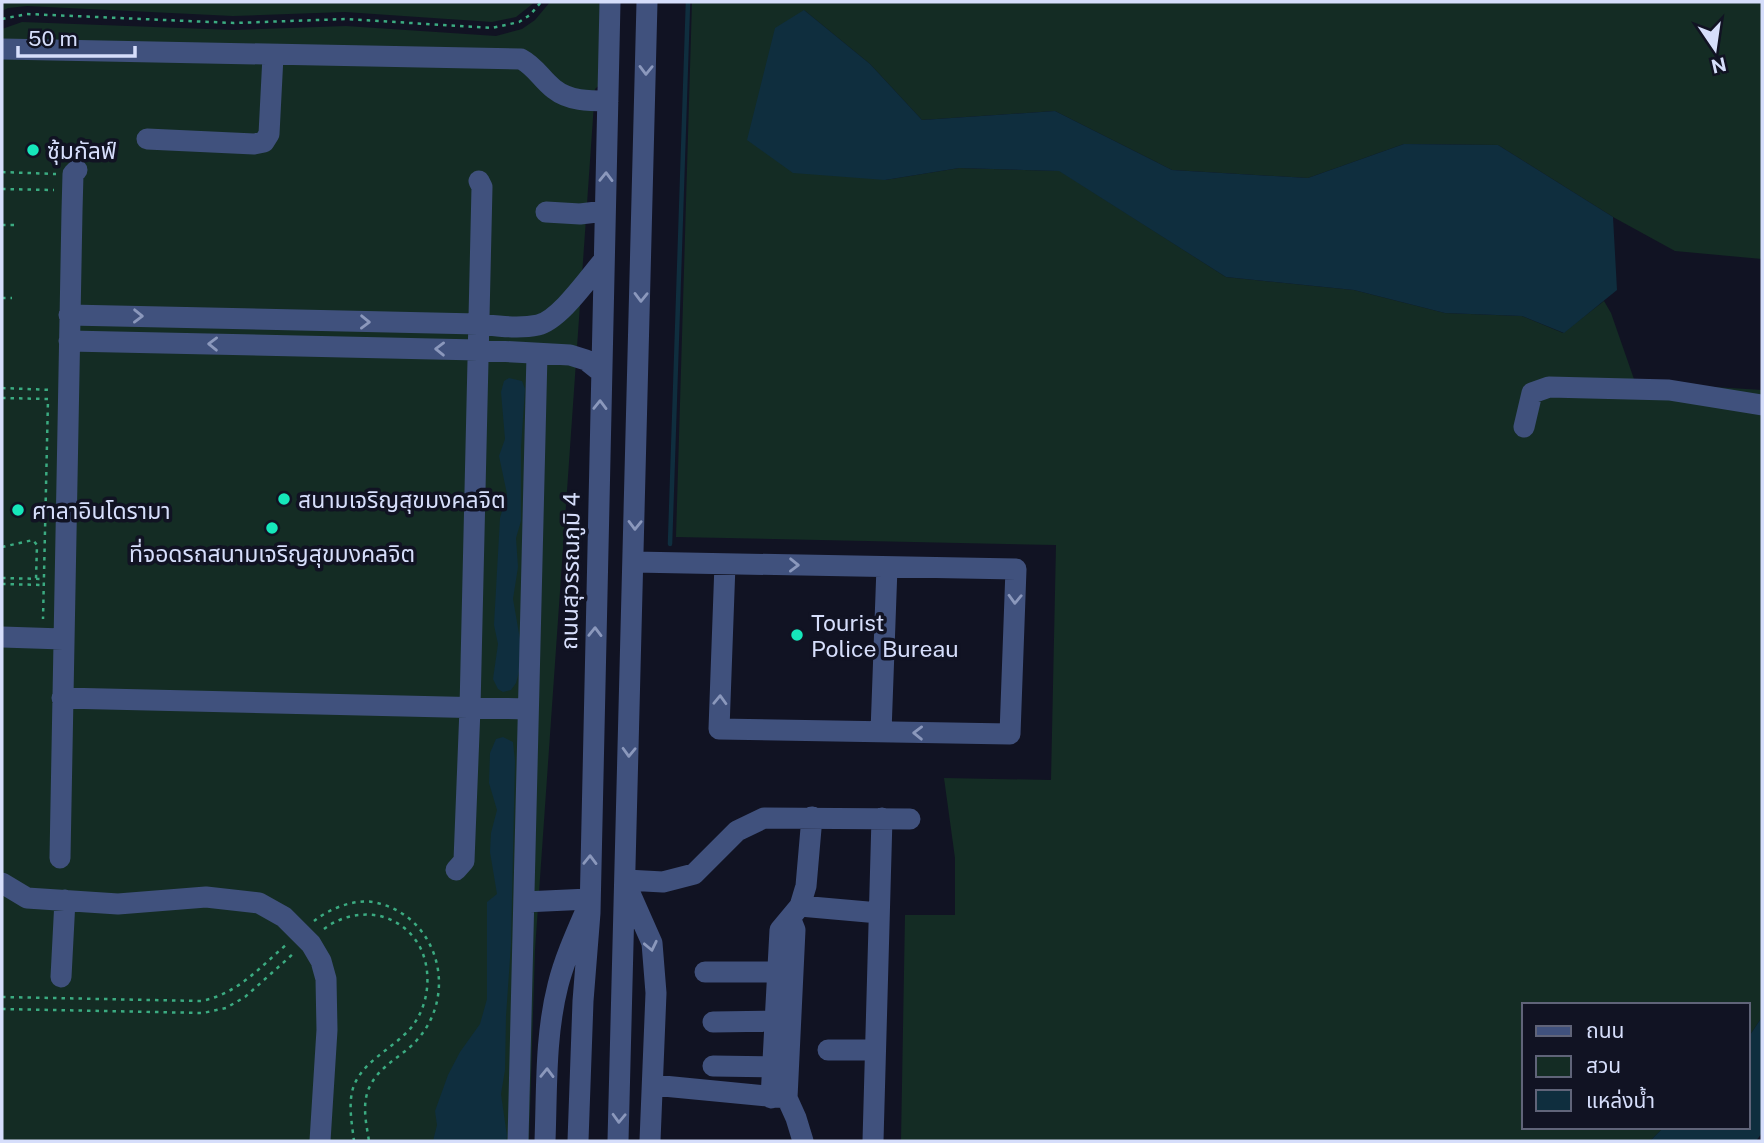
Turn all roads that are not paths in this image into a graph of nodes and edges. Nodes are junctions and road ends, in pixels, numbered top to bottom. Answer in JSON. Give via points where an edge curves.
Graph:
{"nodes":[{"id":1,"x":610,"y":2,"type":"edge"},
{"id":2,"x":647,"y":2,"type":"edge"},
{"id":3,"x":2,"y":50,"type":"edge"},
{"id":4,"x":273,"y":56,"type":"junction"},
{"id":5,"x":608,"y":101,"type":"junction"},
{"id":6,"x":147,"y":139,"type":"dead end"},
{"id":7,"x":75,"y":172,"type":"road end"},
{"id":8,"x":479,"y":181,"type":"dead end"},
{"id":9,"x":606,"y":211,"type":"junction"},
{"id":10,"x":546,"y":212,"type":"dead end"},
{"id":11,"x":604,"y":260,"type":"junction"},
{"id":12,"x":69,"y":315,"type":"junction"},
{"id":13,"x":478,"y":324,"type":"junction"},
{"id":14,"x":69,"y":341,"type":"junction"},
{"id":15,"x":478,"y":350,"type":"junction"},
{"id":16,"x":537,"y":354,"type":"junction"},
{"id":17,"x":601,"y":372,"type":"junction"},
{"id":18,"x":1762,"y":405,"type":"edge"},
{"id":19,"x":1524,"y":427,"type":"dead end"},
{"id":20,"x":634,"y":562,"type":"junction"},
{"id":21,"x":725,"y":564,"type":"junction"},
{"id":22,"x":887,"y":567,"type":"junction"},
{"id":23,"x":2,"y":637,"type":"edge"},
{"id":24,"x":53,"y":639,"type":"junction"},
{"id":25,"x":62,"y":698,"type":"junction"},
{"id":26,"x":470,"y":708,"type":"junction"},
{"id":27,"x":528,"y":709,"type":"junction"},
{"id":28,"x":881,"y":732,"type":"junction"},
{"id":29,"x":812,"y":817,"type":"junction"},
{"id":30,"x":883,"y":818,"type":"junction"},
{"id":31,"x":910,"y":818,"type":"dead end"},
{"id":32,"x":60,"y":858,"type":"dead end"},
{"id":33,"x":456,"y":870,"type":"dead end"},
{"id":34,"x":626,"y":881,"type":"junction"},
{"id":35,"x":2,"y":883,"type":"edge"},
{"id":36,"x":65,"y":900,"type":"junction"},
{"id":37,"x":589,"y":900,"type":"junction"},
{"id":38,"x":524,"y":902,"type":"junction"},
{"id":39,"x":795,"y":913,"type":"junction"},
{"id":40,"x":879,"y":913,"type":"junction"},
{"id":41,"x":705,"y":972,"type":"dead end"},
{"id":42,"x":777,"y":972,"type":"junction"},
{"id":43,"x":61,"y":977,"type":"dead end"},
{"id":44,"x":782,"y":1021,"type":"junction"},
{"id":45,"x":713,"y":1022,"type":"dead end"},
{"id":46,"x":828,"y":1050,"type":"dead end"},
{"id":47,"x":875,"y":1050,"type":"junction"},
{"id":48,"x":713,"y":1066,"type":"dead end"},
{"id":49,"x":780,"y":1067,"type":"junction"},
{"id":50,"x":653,"y":1085,"type":"junction"},
{"id":51,"x":779,"y":1098,"type":"junction"},
{"id":52,"x":320,"y":1141,"type":"edge"},
{"id":53,"x":518,"y":1141,"type":"edge"},
{"id":54,"x":545,"y":1141,"type":"edge"},
{"id":55,"x":578,"y":1141,"type":"edge"},
{"id":56,"x":618,"y":1141,"type":"edge"},
{"id":57,"x":650,"y":1141,"type":"edge"},
{"id":58,"x":803,"y":1141,"type":"edge"},
{"id":59,"x":873,"y":1141,"type":"edge"}],
"edges":[{"from":1,"to":5,"type":"street","name":"ถนนสุวรรณภูมิ 4"},
{"from":2,"to":20,"type":"street","one_way":true},
{"from":3,"to":4,"type":"street"},
{"from":4,"to":5,"type":"street","via":[[521,60],[532,65],[555,90],[582,102]]},
{"from":4,"to":6,"type":"street","via":[[269,134],[264,142]]},
{"from":9,"to":5,"type":"street","name":"ถนนสุวรรณภูมิ 4","one_way":true},
{"from":7,"to":12,"type":"street"},
{"from":8,"to":13,"type":"street"},
{"from":9,"to":10,"type":"street"},
{"from":9,"to":11,"type":"street","name":"ถนนสุวรรณภูมิ 4"},
{"from":11,"to":13,"type":"street","via":[[556,316],[541,325]]},
{"from":11,"to":17,"type":"street","name":"ถนนสุวรรณภูมิ 4"},
{"from":12,"to":13,"type":"street","one_way":true},
{"from":12,"to":14,"type":"street"},
{"from":13,"to":15,"type":"street"},
{"from":15,"to":14,"type":"street","one_way":true},
{"from":14,"to":24,"type":"street"},
{"from":15,"to":16,"type":"street"},
{"from":15,"to":26,"type":"street"},
{"from":16,"to":17,"type":"street","via":[[570,355]]},
{"from":16,"to":27,"type":"street"},
{"from":37,"to":17,"type":"street","name":"ถนนสุวรรณภูมิ 4","one_way":true},
{"from":18,"to":19,"type":"street","via":[[1669,390],[1549,387],[1532,393]]},
{"from":20,"to":21,"type":"street"},
{"from":20,"to":34,"type":"street","one_way":true},
{"from":21,"to":22,"type":"street","one_way":true},
{"from":28,"to":21,"type":"street","one_way":true,"via":[[719,729]]},
{"from":22,"to":28,"type":"street"},
{"from":22,"to":28,"type":"street","one_way":true,"via":[[1016,569],[1010,734]]},
{"from":23,"to":24,"type":"street"},
{"from":24,"to":25,"type":"street"},
{"from":25,"to":26,"type":"street"},
{"from":25,"to":32,"type":"street"},
{"from":26,"to":27,"type":"street"},
{"from":26,"to":33,"type":"street","via":[[464,861]]},
{"from":27,"to":38,"type":"street"},
{"from":29,"to":30,"type":"street"},
{"from":29,"to":34,"type":"street","via":[[776,817],[751,823],[686,878]]},
{"from":29,"to":39,"type":"street","via":[[806,886]]},
{"from":30,"to":31,"type":"street"},
{"from":30,"to":40,"type":"street"},
{"from":34,"to":50,"type":"street","one_way":true,"via":[[652,943],[656,993]]},
{"from":34,"to":56,"type":"street","one_way":true},
{"from":35,"to":36,"type":"street","via":[[27,898]]},
{"from":36,"to":43,"type":"street"},
{"from":36,"to":52,"type":"street","via":[[118,904],[206,897],[260,903],[284,917],[321,961],[326,979]]},
{"from":37,"to":38,"type":"street"},
{"from":54,"to":37,"type":"street","one_way":true,"via":[[552,1014],[565,960]]},
{"from":37,"to":55,"type":"street","name":"ถนนสุวรรณภูมิ 4"},
{"from":38,"to":53,"type":"street"},
{"from":39,"to":40,"type":"street"},
{"from":39,"to":42,"type":"street","via":[[780,930]]},
{"from":39,"to":44,"type":"street"},
{"from":40,"to":47,"type":"street"},
{"from":41,"to":42,"type":"street"},
{"from":42,"to":44,"type":"street"},
{"from":44,"to":45,"type":"street"},
{"from":44,"to":49,"type":"street"},
{"from":46,"to":47,"type":"street"},
{"from":47,"to":59,"type":"street"},
{"from":48,"to":49,"type":"street"},
{"from":49,"to":51,"type":"street"},
{"from":50,"to":51,"type":"street"},
{"from":50,"to":57,"type":"street"},
{"from":51,"to":58,"type":"street"}]}
